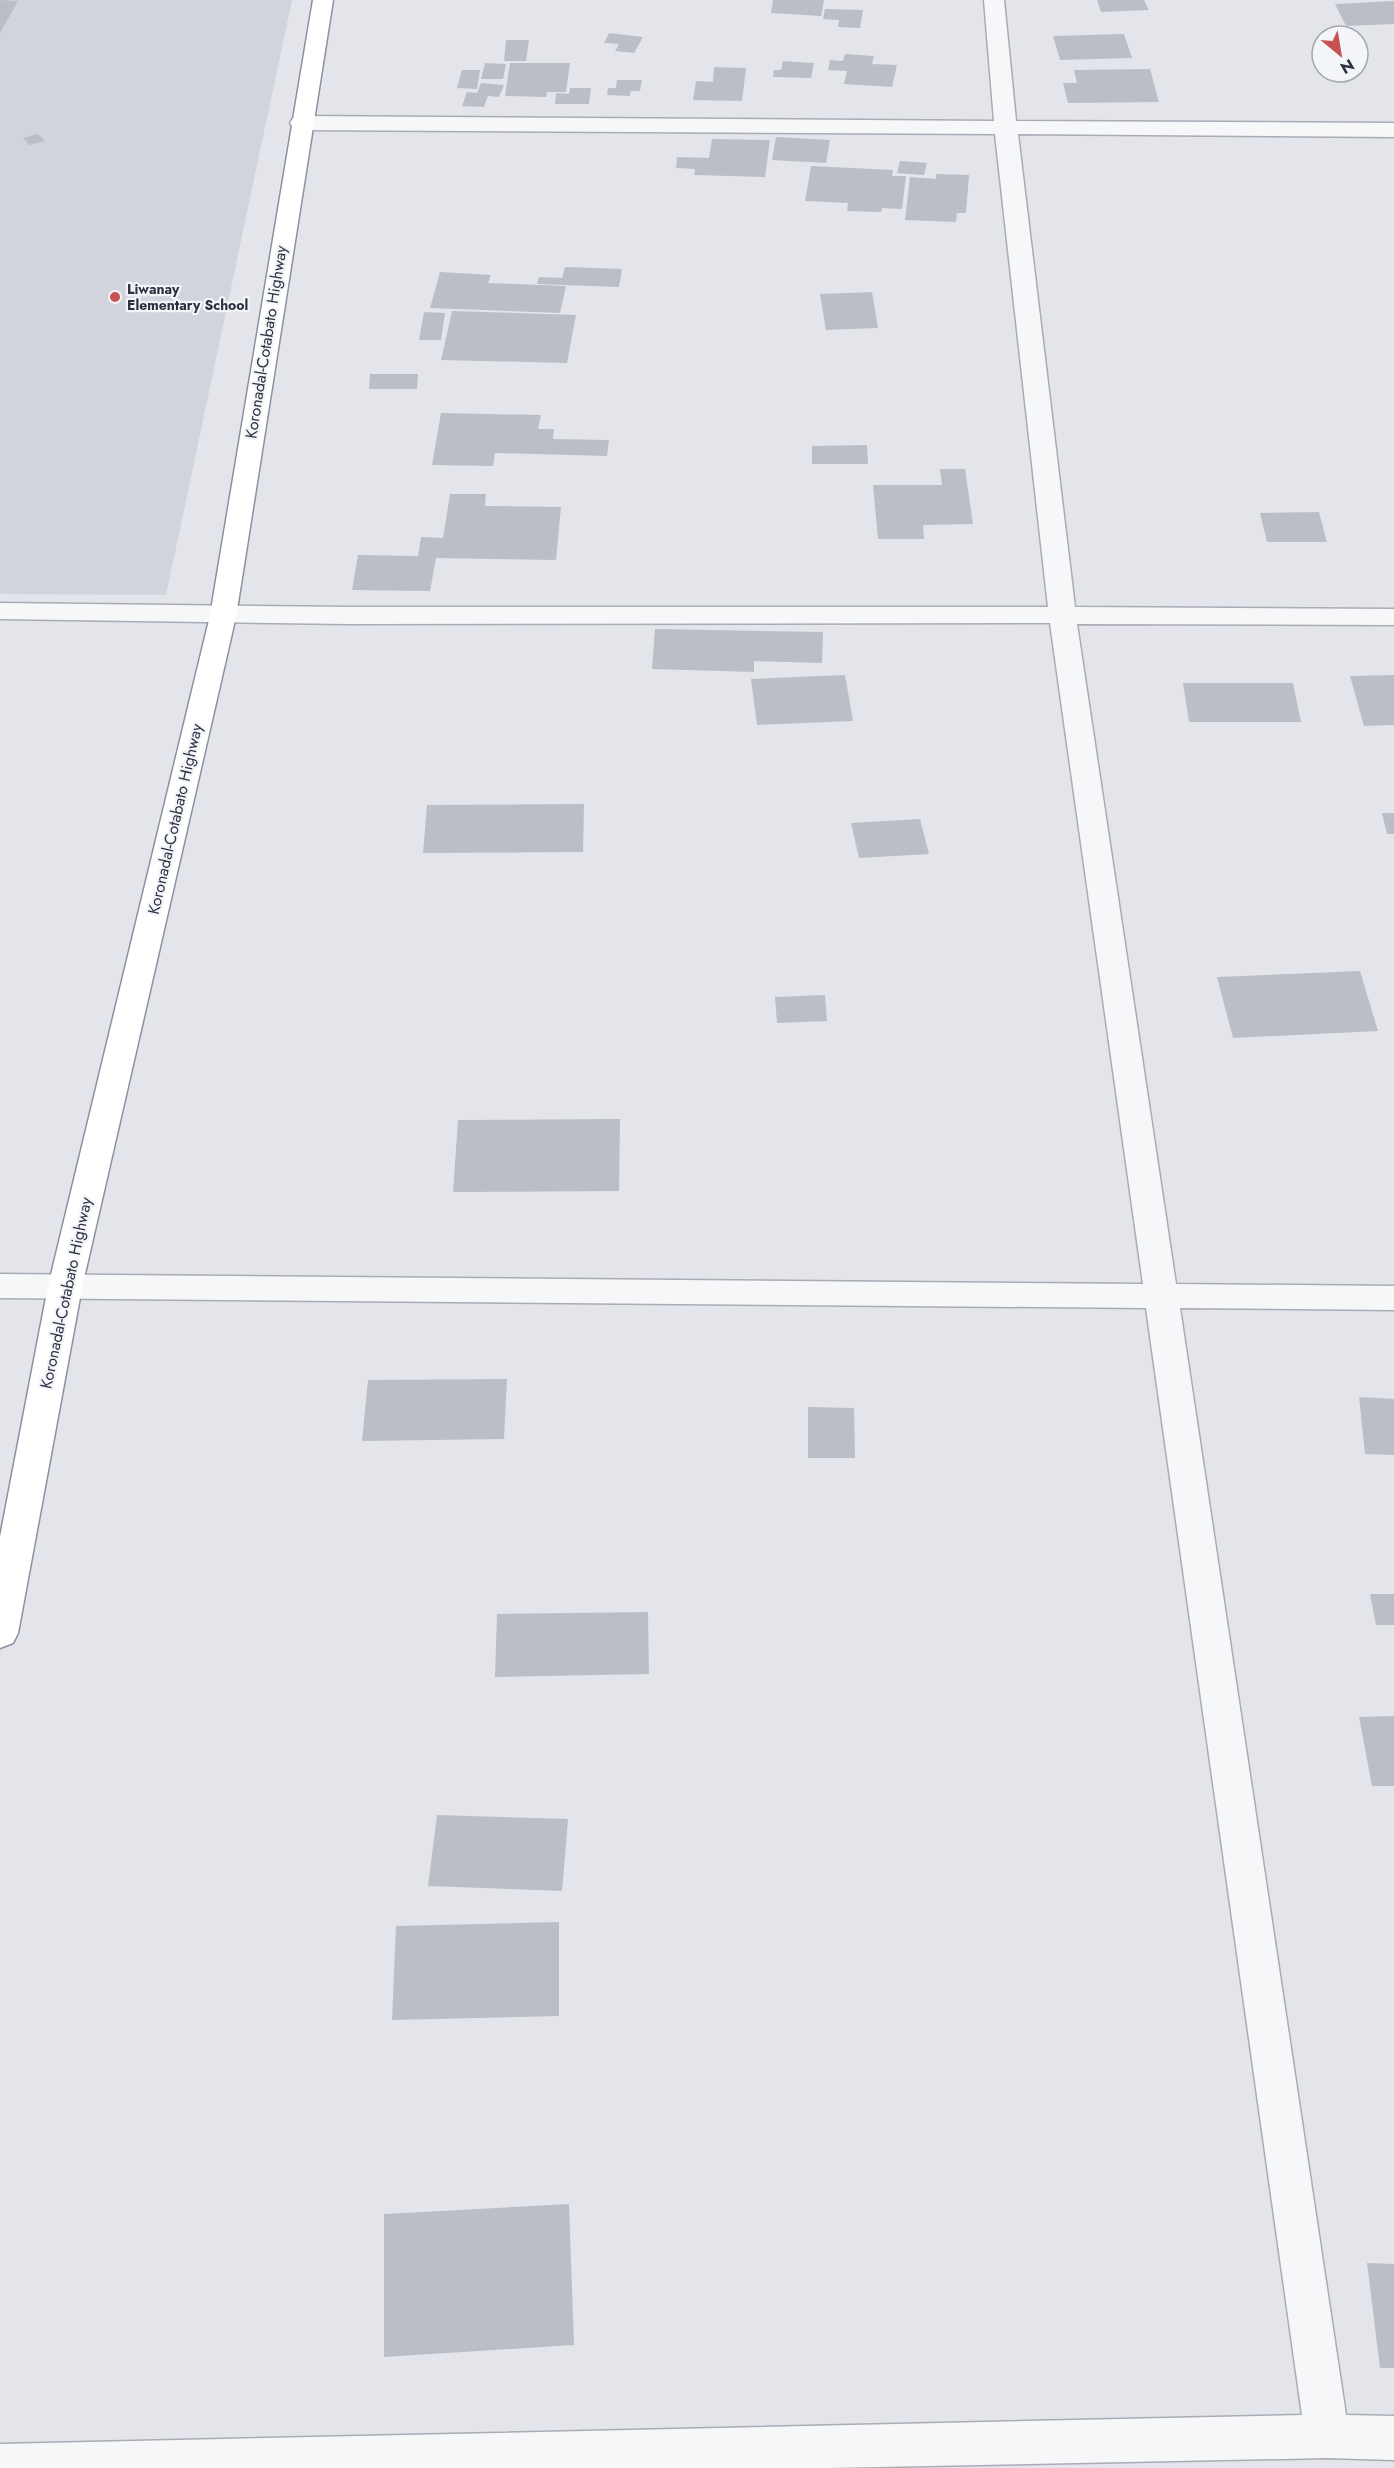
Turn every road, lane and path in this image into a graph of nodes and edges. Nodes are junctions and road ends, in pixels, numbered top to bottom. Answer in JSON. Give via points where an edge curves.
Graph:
{"nodes":[{"id":1,"x":323,"y":0,"type":"edge"},
{"id":2,"x":994,"y":0,"type":"edge"},
{"id":3,"x":301,"y":123,"type":"junction"},
{"id":4,"x":1006,"y":129,"type":"junction"},
{"id":5,"x":1394,"y":130,"type":"edge"},
{"id":6,"x":0,"y":611,"type":"edge"},
{"id":7,"x":1062,"y":614,"type":"junction"},
{"id":8,"x":223,"y":616,"type":"junction"},
{"id":9,"x":1394,"y":617,"type":"edge"},
{"id":10,"x":0,"y":1286,"type":"edge"},
{"id":11,"x":65,"y":1287,"type":"junction"},
{"id":12,"x":1162,"y":1295,"type":"junction"},
{"id":13,"x":1394,"y":1298,"type":"edge"},
{"id":14,"x":0,"y":1633,"type":"edge"},
{"id":15,"x":1327,"y":2436,"type":"junction"},
{"id":16,"x":1394,"y":2438,"type":"edge"},
{"id":17,"x":0,"y":2466,"type":"edge"}],
"edges":[{"from":1,"to":3,"type":"highway","name":"Koronadal-Cotabato Highway"},
{"from":2,"to":4,"type":"street"},
{"from":3,"to":4,"type":"street"},
{"from":3,"to":8,"type":"highway","name":"Koronadal-Cotabato Highway"},
{"from":4,"to":5,"type":"street"},
{"from":4,"to":7,"type":"street"},
{"from":6,"to":8,"type":"street"},
{"from":7,"to":8,"type":"street"},
{"from":7,"to":9,"type":"street"},
{"from":7,"to":12,"type":"street"},
{"from":8,"to":11,"type":"highway","name":"Koronadal-Cotabato Highway"},
{"from":10,"to":11,"type":"street"},
{"from":11,"to":12,"type":"street"},
{"from":11,"to":14,"type":"highway","name":"Koronadal-Cotabato Highway"},
{"from":12,"to":13,"type":"street"},
{"from":12,"to":15,"type":"street"},
{"from":15,"to":16,"type":"street"},
{"from":15,"to":17,"type":"street"}]}
